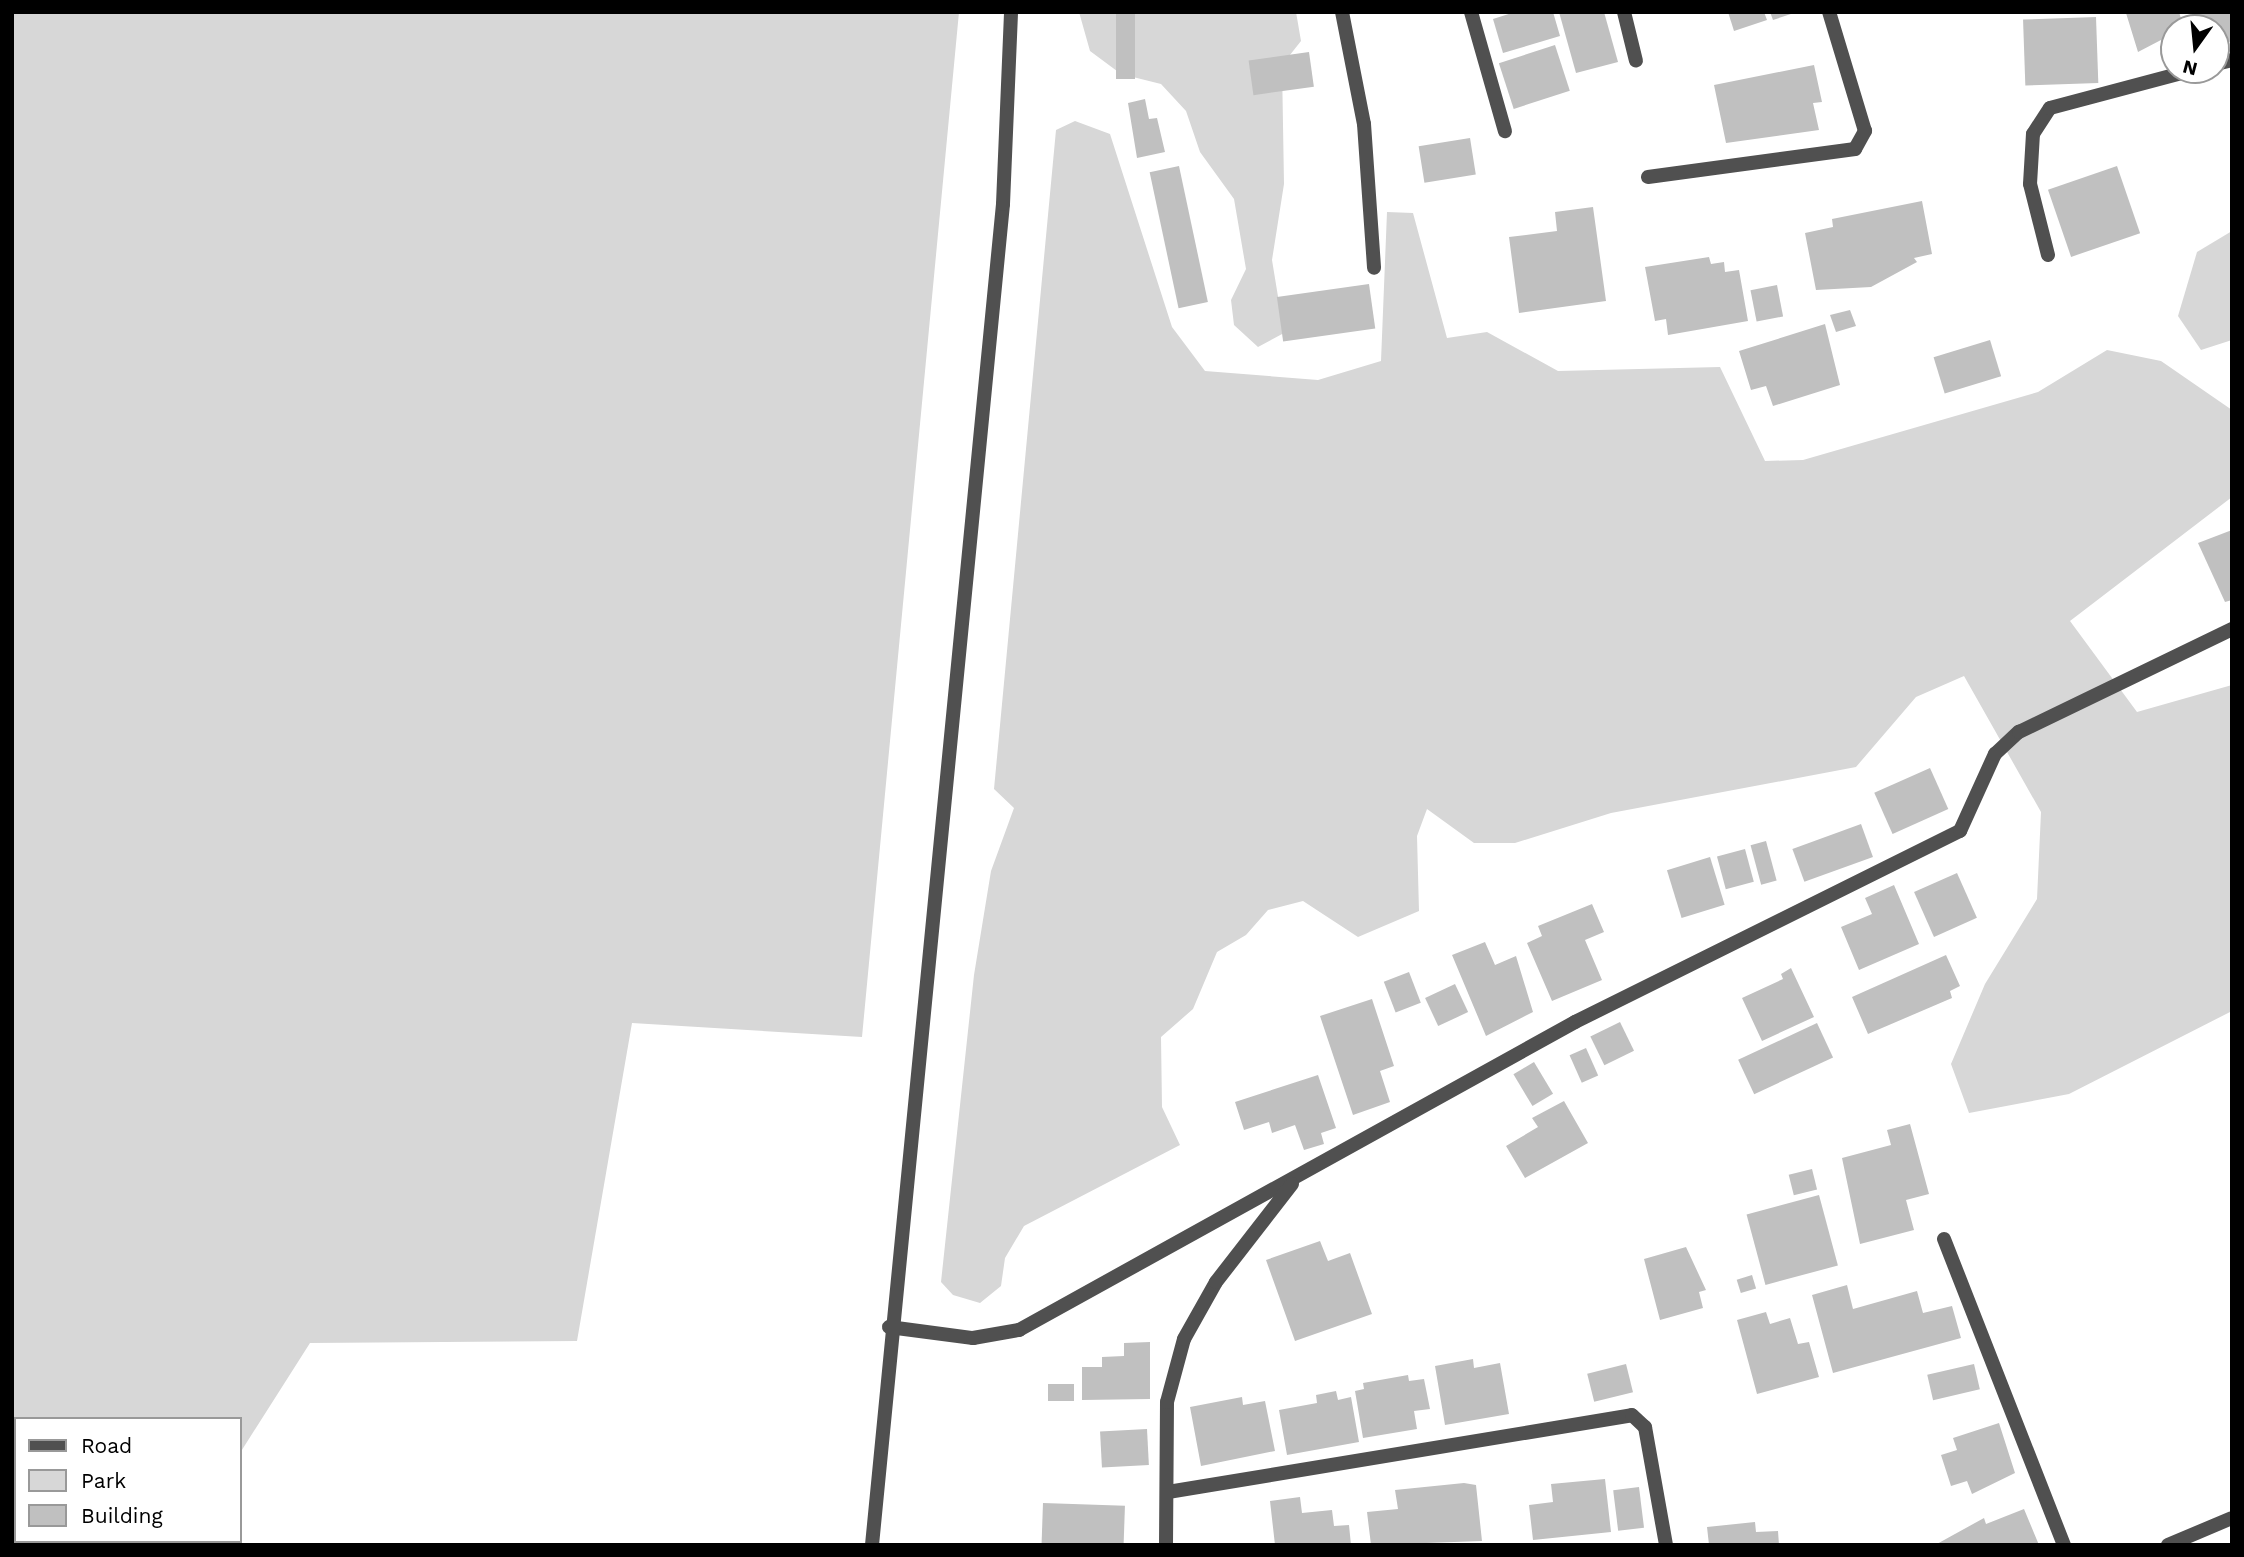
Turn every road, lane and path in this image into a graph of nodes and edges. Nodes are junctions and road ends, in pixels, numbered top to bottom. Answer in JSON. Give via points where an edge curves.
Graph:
{"nodes":[{"id":1,"x":1012,"y":12,"type":"edge"},
{"id":2,"x":1342,"y":12,"type":"edge"},
{"id":3,"x":1471,"y":12,"type":"edge"},
{"id":4,"x":1624,"y":12,"type":"edge"},
{"id":5,"x":1829,"y":12,"type":"edge"},
{"id":6,"x":1636,"y":61,"type":"dead end"},
{"id":7,"x":2160,"y":79,"type":"edge"},
{"id":8,"x":1505,"y":131,"type":"dead end"},
{"id":9,"x":1648,"y":177,"type":"dead end"},
{"id":10,"x":2048,"y":254,"type":"dead end"},
{"id":11,"x":1374,"y":268,"type":"dead end"},
{"id":12,"x":2232,"y":629,"type":"edge"},
{"id":13,"x":1295,"y":1180,"type":"junction"},
{"id":14,"x":1944,"y":1239,"type":"dead end"},
{"id":15,"x":889,"y":1327,"type":"junction"},
{"id":16,"x":1168,"y":1492,"type":"junction"},
{"id":17,"x":2232,"y":1518,"type":"edge"},
{"id":18,"x":2175,"y":1543,"type":"edge"},
{"id":19,"x":872,"y":1545,"type":"edge"},
{"id":20,"x":1166,"y":1545,"type":"edge"},
{"id":21,"x":1666,"y":1545,"type":"edge"},
{"id":22,"x":2064,"y":1545,"type":"edge"}],
"edges":[{"from":1,"to":15,"type":"street","via":[[999,244]]},
{"from":2,"to":11,"type":"street","via":[[1364,124]]},
{"from":3,"to":8,"type":"street"},
{"from":4,"to":6,"type":"street"},
{"from":5,"to":9,"type":"street","via":[[1865,131],[1855,149]]},
{"from":7,"to":10,"type":"street","via":[[2050,108],[2033,134],[2029,184]]},
{"from":12,"to":13,"type":"street","via":[[2019,732],[1995,754],[1960,831],[1575,1022]]},
{"from":13,"to":15,"type":"street","via":[[1019,1330],[973,1338]]},
{"from":13,"to":16,"type":"street","via":[[1216,1282],[1184,1339],[1167,1402]]},
{"from":14,"to":22,"type":"street"},
{"from":15,"to":19,"type":"street"},
{"from":16,"to":20,"type":"street"},
{"from":16,"to":21,"type":"street","via":[[1632,1415],[1648,1437]]},
{"from":17,"to":18,"type":"street"}]}
